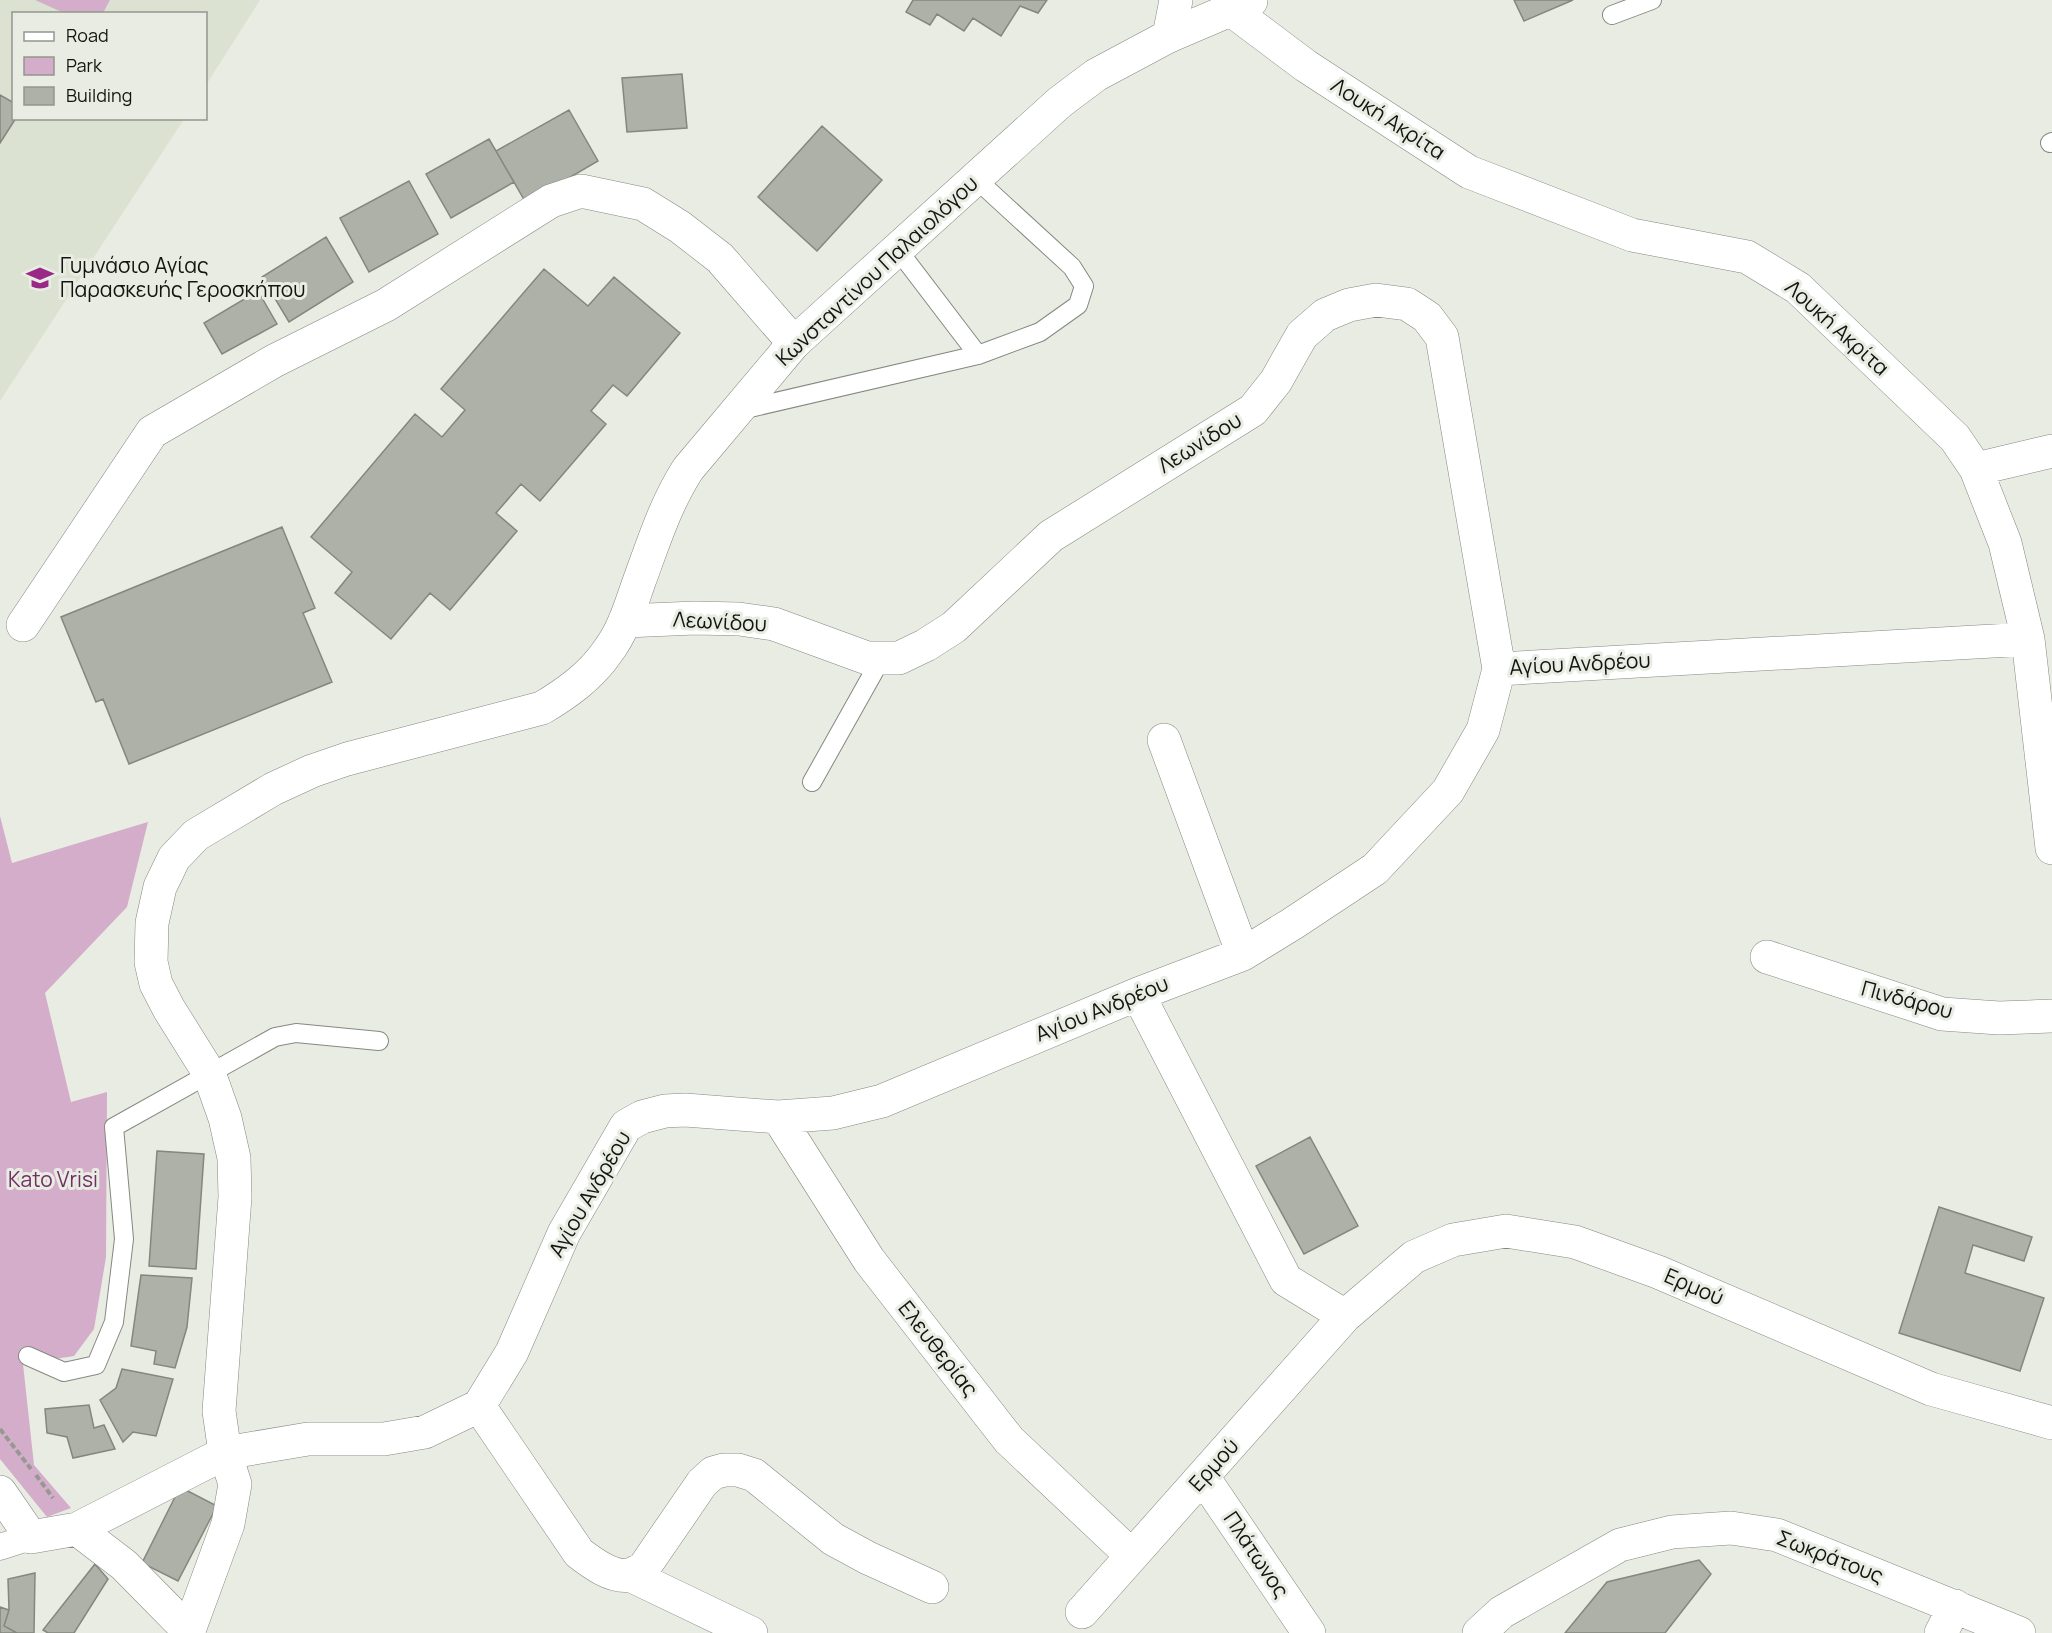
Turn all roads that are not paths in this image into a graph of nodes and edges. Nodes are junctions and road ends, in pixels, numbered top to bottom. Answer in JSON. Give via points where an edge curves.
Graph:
{"nodes":[{"id":1,"x":1176,"y":0,"type":"edge"},
{"id":2,"x":1653,"y":0,"type":"edge"},
{"id":3,"x":1242,"y":5,"type":"edge"},
{"id":4,"x":1611,"y":15,"type":"dead end"},
{"id":5,"x":1169,"y":36,"type":"junction"},
{"id":6,"x":975,"y":178,"type":"junction"},
{"id":7,"x":898,"y":250,"type":"junction"},
{"id":8,"x":794,"y":344,"type":"junction"},
{"id":9,"x":978,"y":355,"type":"junction"},
{"id":10,"x":736,"y":411,"type":"junction"},
{"id":11,"x":2052,"y":451,"type":"edge"},
{"id":12,"x":1976,"y":469,"type":"junction"},
{"id":13,"x":626,"y":621,"type":"junction"},
{"id":14,"x":23,"y":625,"type":"dead end"},
{"id":15,"x":2028,"y":639,"type":"junction"},
{"id":16,"x":882,"y":659,"type":"junction"},
{"id":17,"x":1499,"y":669,"type":"junction"},
{"id":18,"x":1164,"y":740,"type":"dead end"},
{"id":19,"x":812,"y":782,"type":"dead end"},
{"id":20,"x":2052,"y":848,"type":"edge"},
{"id":21,"x":1243,"y":954,"type":"junction"},
{"id":22,"x":1767,"y":957,"type":"dead end"},
{"id":23,"x":1138,"y":994,"type":"junction"},
{"id":24,"x":2052,"y":1016,"type":"edge"},
{"id":25,"x":379,"y":1041,"type":"dead end"},
{"id":26,"x":209,"y":1073,"type":"junction"},
{"id":27,"x":778,"y":1117,"type":"junction"},
{"id":28,"x":1345,"y":1316,"type":"junction"},
{"id":29,"x":28,"y":1356,"type":"dead end"},
{"id":30,"x":479,"y":1406,"type":"junction"},
{"id":31,"x":2052,"y":1423,"type":"edge"},
{"id":32,"x":225,"y":1453,"type":"junction"},
{"id":33,"x":1203,"y":1477,"type":"junction"},
{"id":34,"x":0,"y":1492,"type":"edge"},
{"id":35,"x":77,"y":1529,"type":"junction"},
{"id":36,"x":31,"y":1537,"type":"junction"},
{"id":37,"x":0,"y":1547,"type":"edge"},
{"id":38,"x":1131,"y":1556,"type":"junction"},
{"id":39,"x":630,"y":1575,"type":"junction"},
{"id":40,"x":932,"y":1587,"type":"dead end"},
{"id":41,"x":1082,"y":1612,"type":"dead end"},
{"id":42,"x":1948,"y":1619,"type":"edge"},
{"id":43,"x":189,"y":1632,"type":"edge"},
{"id":44,"x":751,"y":1633,"type":"edge"},
{"id":45,"x":1309,"y":1633,"type":"edge"},
{"id":46,"x":1479,"y":1633,"type":"edge"},
{"id":47,"x":2019,"y":1633,"type":"edge"}],
"edges":[{"from":1,"to":5,"type":"street"},
{"from":2,"to":4,"type":"lane"},
{"from":3,"to":5,"type":"street","name":"Κωνσταντίνου Παλαιολόγου"},
{"from":3,"to":12,"type":"street","name":"Λουκή Ακρίτα","via":[[1306,66],[1468,172],[1632,235],[1747,256],[1798,288],[1955,438]]},
{"from":5,"to":6,"type":"street","name":"Κωνσταντίνου Παλαιολόγου","via":[[1096,75]]},
{"from":6,"to":7,"type":"street","name":"Κωνσταντίνου Παλαιολόγου"},
{"from":6,"to":9,"type":"lane","via":[[1072,267],[1084,286],[1078,305],[1040,332]]},
{"from":7,"to":8,"type":"street","name":"Κωνσταντίνου Παλαιολόγου"},
{"from":7,"to":9,"type":"lane"},
{"from":8,"to":10,"type":"street","name":"Κωνσταντίνου Παλαιολόγου"},
{"from":8,"to":14,"type":"street","via":[[720,258],[643,204],[581,191],[551,201],[386,305],[274,361],[152,432]]},
{"from":9,"to":10,"type":"lane"},
{"from":10,"to":13,"type":"street","name":"Κωνσταντίνου Παλαιολόγου","via":[[675,489]]},
{"from":11,"to":12,"type":"street"},
{"from":12,"to":15,"type":"street","name":"Λουκή Ακρίτα","via":[[2005,543]]},
{"from":13,"to":16,"type":"street","name":"Λεωνίδου","via":[[695,618],[774,624],[867,658]]},
{"from":13,"to":26,"type":"street","name":"Κωνσταντίνου Παλαιολόγου","via":[[608,652],[586,677],[542,708],[312,771],[209,826],[174,858],[160,887],[152,923],[151,962],[156,984]]},
{"from":15,"to":17,"type":"street","name":"Αγίου Ανδρέου"},
{"from":15,"to":20,"type":"street","name":"Λουκή Ακρίτα"},
{"from":16,"to":17,"type":"street","name":"Λεωνίδου","via":[[899,658],[954,627],[1051,536],[1253,410],[1276,381],[1302,335],[1325,315],[1349,304],[1376,300],[1407,304],[1427,317],[1442,337]]},
{"from":16,"to":19,"type":"lane"},
{"from":17,"to":21,"type":"street","name":"Αγίου Ανδρέου","via":[[1483,730],[1448,791],[1375,868]]},
{"from":18,"to":21,"type":"street"},
{"from":21,"to":23,"type":"street","name":"Αγίου Ανδρέου"},
{"from":22,"to":24,"type":"street","name":"Πινδάρου","via":[[1942,1014]]},
{"from":23,"to":27,"type":"street","name":"Αγίου Ανδρέου","via":[[882,1101],[833,1113]]},
{"from":23,"to":28,"type":"street","via":[[1286,1280]]},
{"from":25,"to":26,"type":"lane","via":[[285,1034]]},
{"from":26,"to":29,"type":"lane","via":[[114,1127],[124,1239],[114,1322],[96,1365],[64,1372]]},
{"from":26,"to":32,"type":"street","name":"Κωνσταντίνου Παλαιολόγου","via":[[234,1158],[235,1197],[219,1411]]},
{"from":27,"to":30,"type":"street","name":"Αγίου Ανδρέου","via":[[665,1111],[642,1116],[626,1126],[564,1233],[512,1352]]},
{"from":27,"to":38,"type":"street","name":"Ελευθερίας","via":[[869,1260],[1009,1440]]},
{"from":28,"to":31,"type":"street","name":"Ερμού","via":[[1414,1257],[1453,1240],[1506,1231],[1575,1242],[1658,1272],[1932,1389]]},
{"from":28,"to":33,"type":"street","name":"Ερμού"},
{"from":30,"to":32,"type":"street","via":[[425,1432],[384,1439],[308,1439]]},
{"from":30,"to":39,"type":"street","via":[[579,1553],[597,1566]]},
{"from":32,"to":35,"type":"street"},
{"from":32,"to":43,"type":"street","name":"Κωνσταντίνου Παλαιολόγου","via":[[235,1484],[232,1509]]},
{"from":33,"to":38,"type":"street","name":"Ερμού"},
{"from":33,"to":45,"type":"street","name":"Πλάτωνος"},
{"from":34,"to":36,"type":"street"},
{"from":35,"to":36,"type":"street"},
{"from":35,"to":43,"type":"street","via":[[124,1565]]},
{"from":36,"to":37,"type":"street"},
{"from":38,"to":41,"type":"street","name":"Ερμού"},
{"from":39,"to":40,"type":"street","via":[[643,1569],[702,1483],[714,1473],[738,1470],[754,1475],[833,1539]]},
{"from":39,"to":44,"type":"street"},
{"from":42,"to":46,"type":"street","name":"Σωκράτους","via":[[1776,1535],[1731,1528],[1672,1532],[1620,1545],[1502,1612]]},
{"from":42,"to":47,"type":"street","name":"Σωκράτους"}]}
